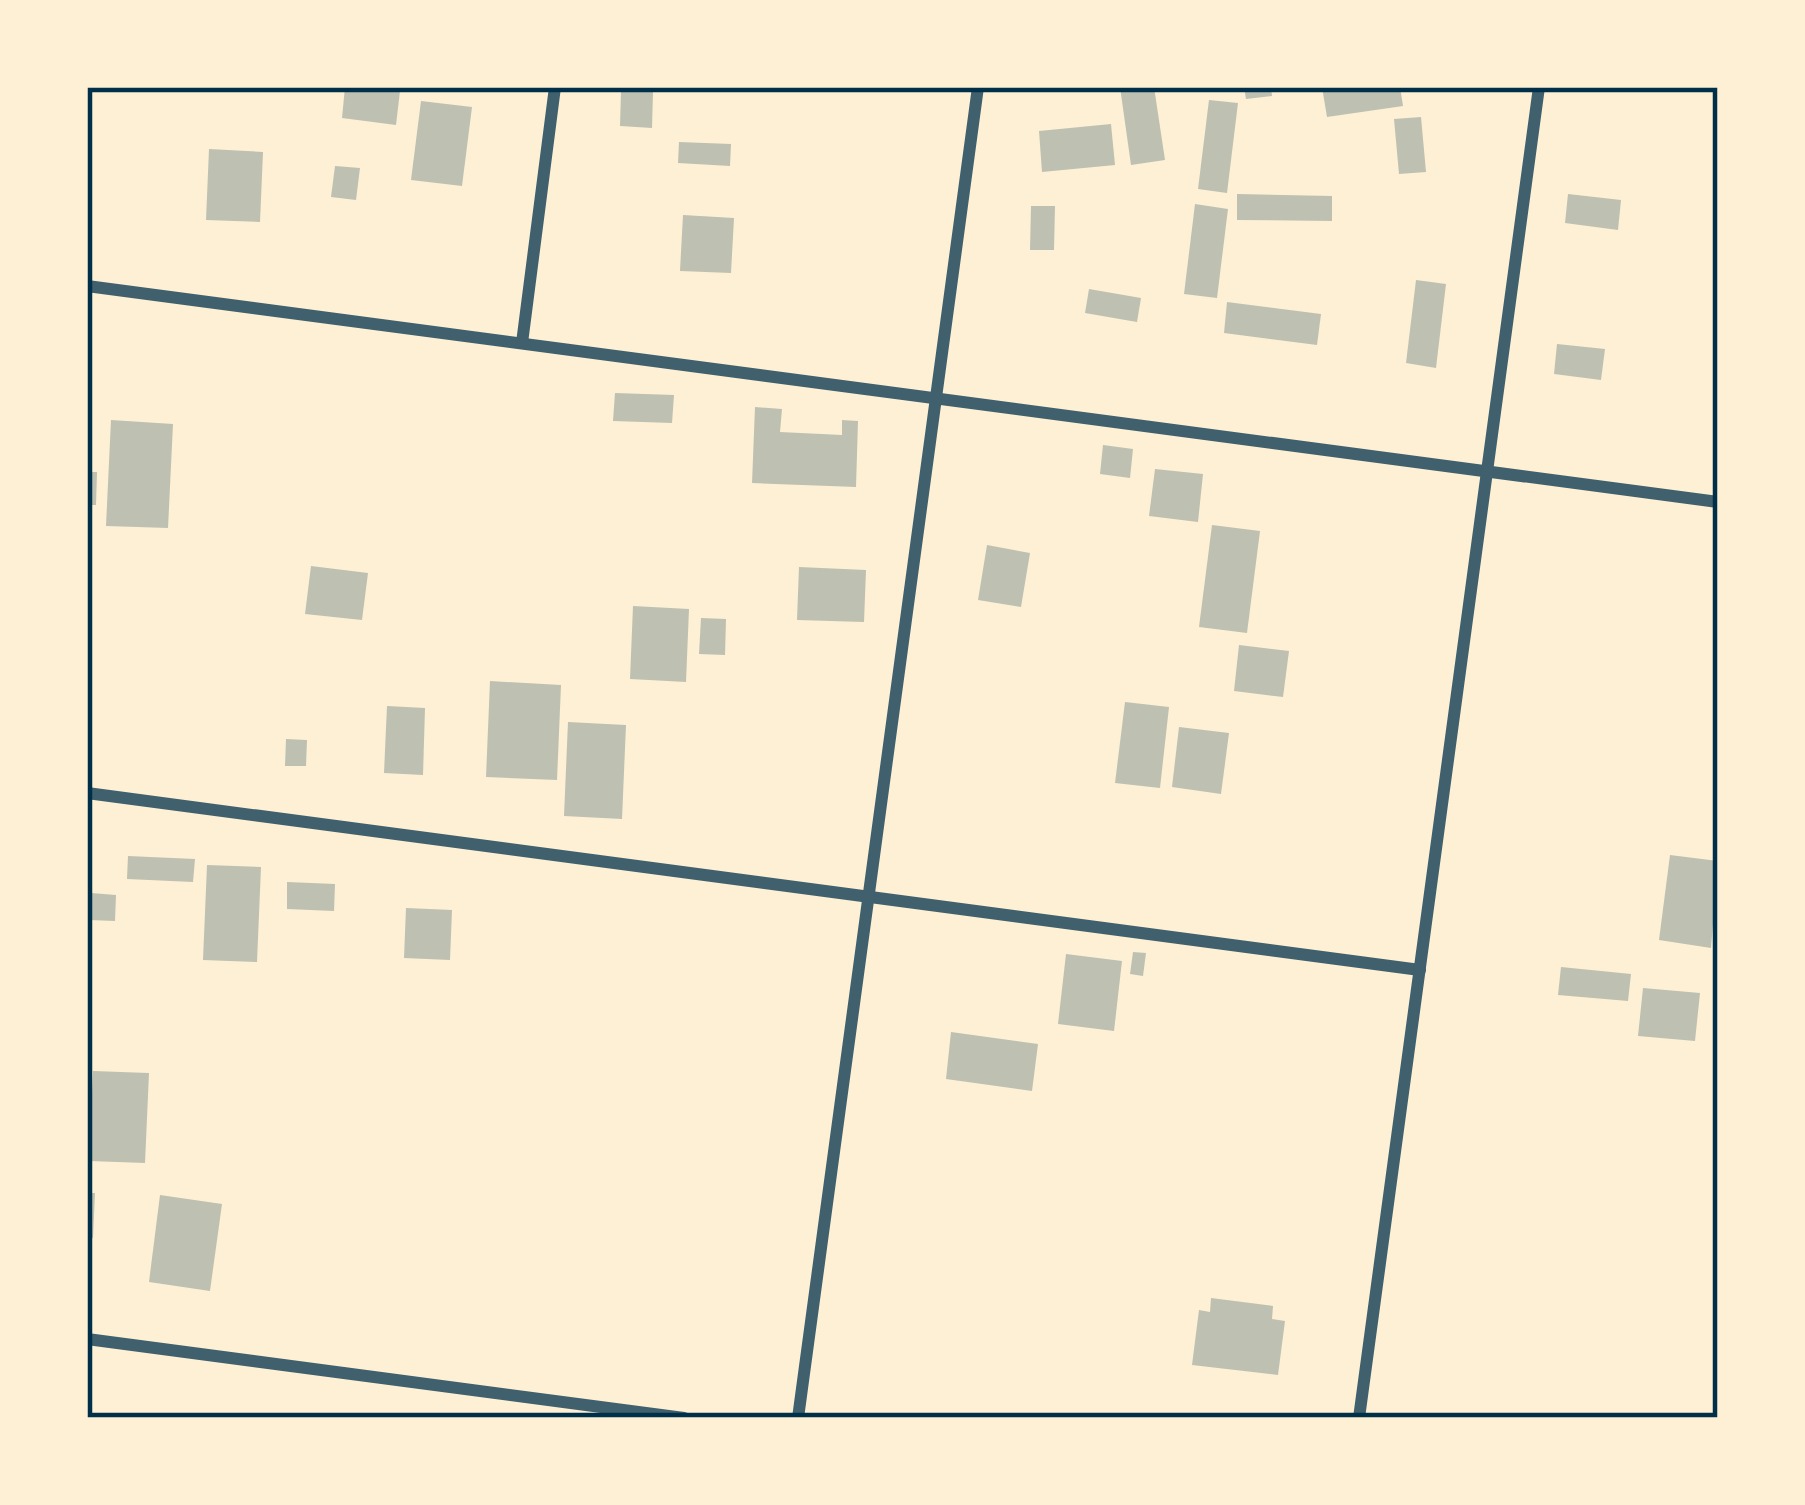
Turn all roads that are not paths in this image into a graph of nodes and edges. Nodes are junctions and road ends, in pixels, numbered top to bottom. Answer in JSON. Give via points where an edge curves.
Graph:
{"nodes":[{"id":1,"x":555,"y":87,"type":"edge"},
{"id":2,"x":978,"y":87,"type":"edge"},
{"id":3,"x":1539,"y":87,"type":"edge"},
{"id":4,"x":87,"y":286,"type":"edge"},
{"id":5,"x":522,"y":343,"type":"junction"},
{"id":6,"x":936,"y":398,"type":"junction"},
{"id":7,"x":1486,"y":471,"type":"junction"},
{"id":8,"x":1718,"y":502,"type":"edge"},
{"id":9,"x":87,"y":793,"type":"edge"},
{"id":10,"x":868,"y":896,"type":"junction"},
{"id":11,"x":1420,"y":970,"type":"junction"},
{"id":12,"x":87,"y":1339,"type":"edge"},
{"id":13,"x":683,"y":1418,"type":"edge"},
{"id":14,"x":798,"y":1418,"type":"edge"},
{"id":15,"x":1359,"y":1418,"type":"edge"}],
"edges":[{"from":1,"to":5,"type":"street"},
{"from":2,"to":6,"type":"street"},
{"from":3,"to":7,"type":"street"},
{"from":4,"to":5,"type":"street"},
{"from":5,"to":6,"type":"street"},
{"from":6,"to":7,"type":"street"},
{"from":6,"to":10,"type":"street"},
{"from":7,"to":8,"type":"street"},
{"from":7,"to":11,"type":"street"},
{"from":9,"to":10,"type":"street"},
{"from":10,"to":11,"type":"street"},
{"from":10,"to":14,"type":"street"},
{"from":11,"to":15,"type":"street"},
{"from":12,"to":13,"type":"street"}]}
